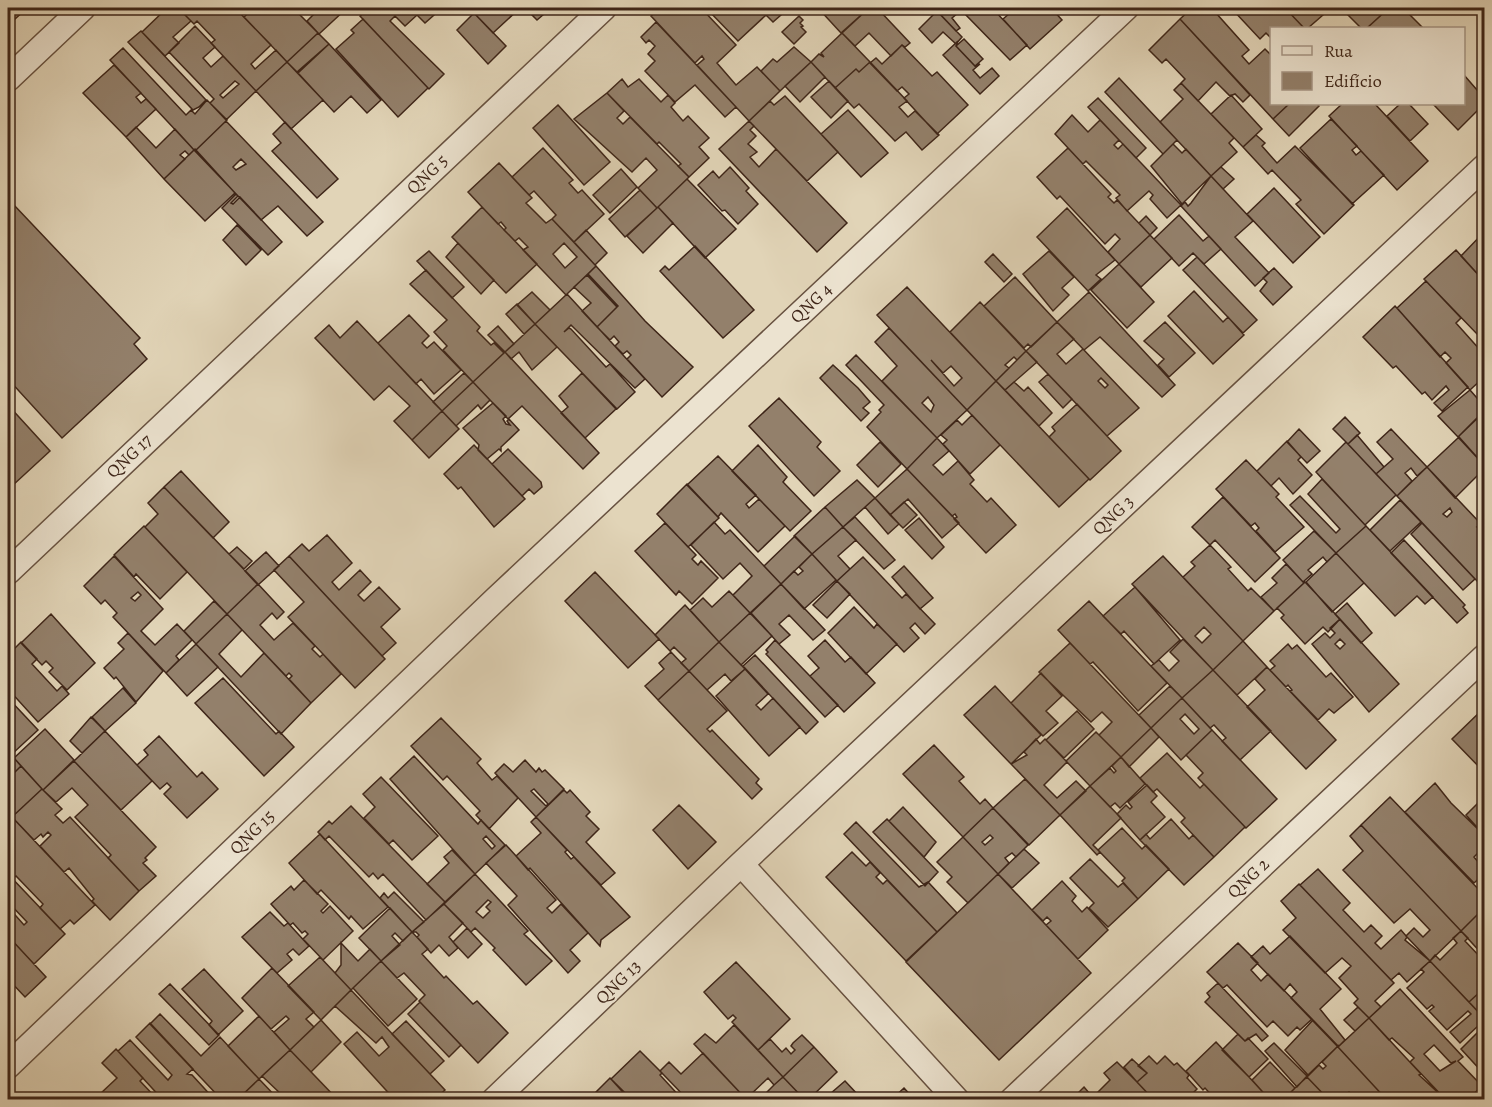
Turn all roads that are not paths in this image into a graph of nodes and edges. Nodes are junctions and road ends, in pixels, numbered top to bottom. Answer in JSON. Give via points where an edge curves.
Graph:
{"nodes":[{"id":1,"x":83,"y":8,"type":"edge"},
{"id":2,"x":604,"y":8,"type":"edge"},
{"id":3,"x":1126,"y":8,"type":"edge"},
{"id":4,"x":8,"y":79,"type":"edge"},
{"id":5,"x":1485,"y":167,"type":"edge"},
{"id":6,"x":251,"y":340,"type":"joint"},
{"id":7,"x":8,"y":572,"type":"edge"},
{"id":8,"x":496,"y":599,"type":"joint"},
{"id":9,"x":1485,"y":657,"type":"edge"},
{"id":10,"x":741,"y":864,"type":"junction"},
{"id":11,"x":8,"y":1066,"type":"edge"},
{"id":12,"x":494,"y":1100,"type":"edge"},
{"id":13,"x":957,"y":1100,"type":"edge"},
{"id":14,"x":1012,"y":1100,"type":"edge"}],
"edges":[{"from":1,"to":4,"type":"street"},
{"from":2,"to":6,"type":"street","name":"QNG 5"},
{"from":3,"to":8,"type":"street","name":"QNG 4"},
{"from":5,"to":10,"type":"street","name":"QNG 3"},
{"from":6,"to":7,"type":"street","name":"QNG 17"},
{"from":8,"to":11,"type":"street","name":"QNG 15"},
{"from":9,"to":14,"type":"street","name":"QNG 2"},
{"from":10,"to":12,"type":"street","name":"QNG 13"},
{"from":10,"to":13,"type":"street"}]}
